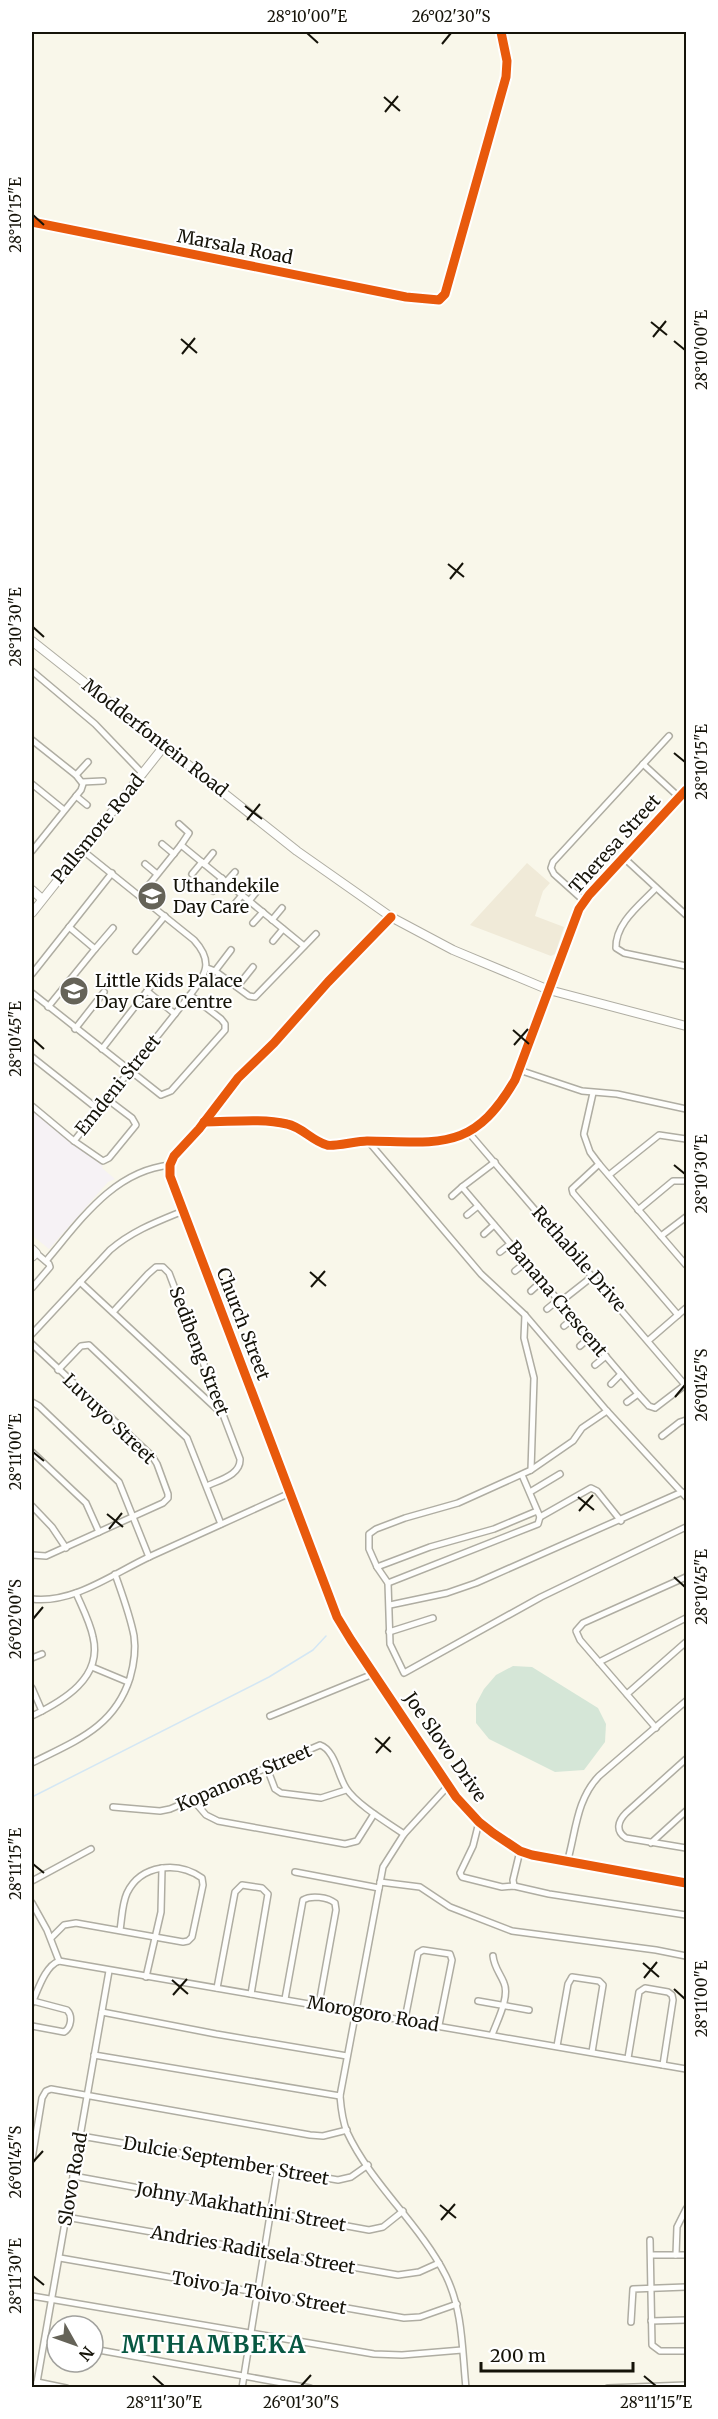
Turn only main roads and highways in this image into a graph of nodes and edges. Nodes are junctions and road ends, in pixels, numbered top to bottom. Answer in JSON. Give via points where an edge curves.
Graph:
{"nodes":[{"id":1,"x":32,"y":641,"type":"edge"},
{"id":2,"x":165,"y":745,"type":"junction"},
{"id":3,"x":32,"y":890,"type":"edge"},
{"id":4,"x":42,"y":899,"type":"junction"},
{"id":5,"x":32,"y":912,"type":"edge"},
{"id":6,"x":629,"y":1011,"type":"junction"},
{"id":7,"x":687,"y":1022,"type":"edge"},
{"id":8,"x":687,"y":1026,"type":"edge"}],
"edges":[{"from":1,"to":2,"type":"main road","name":"Modderfontein Road"},
{"from":2,"to":4,"type":"main road","name":"Pallsmore Road"},
{"from":2,"to":6,"type":"main road","name":"Modderfontein Road","via":[[297,852],[391,917],[453,950],[549,990]]},
{"from":3,"to":4,"type":"main road"},
{"from":4,"to":5,"type":"main road","name":"Pallsmore Road"},
{"from":6,"to":7,"type":"main road","name":"Modderfontein Road"},
{"from":6,"to":8,"type":"main road","name":"Modderfontein Road"}]}
